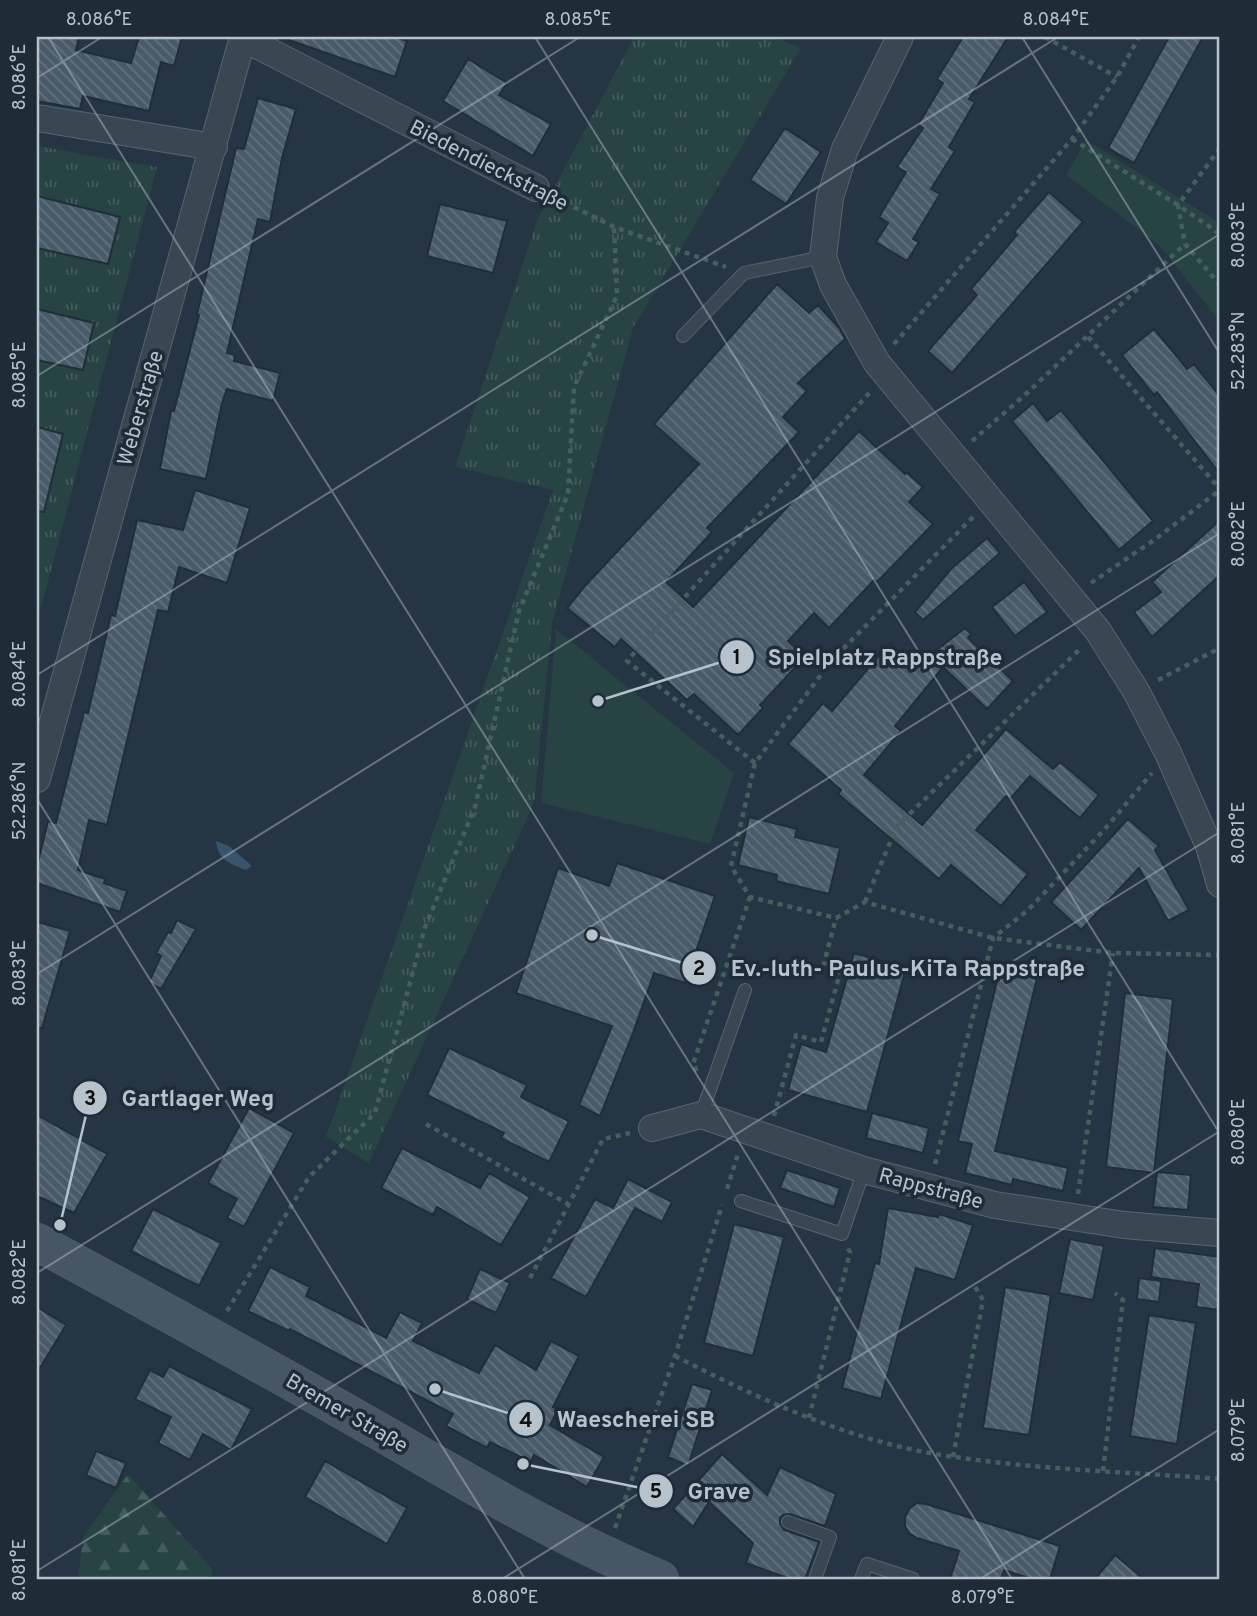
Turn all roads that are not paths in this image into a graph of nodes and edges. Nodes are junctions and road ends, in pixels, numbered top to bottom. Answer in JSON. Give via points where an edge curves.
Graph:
{"nodes":[{"id":1,"x":243,"y":37,"type":"edge"},
{"id":2,"x":900,"y":37,"type":"edge"},
{"id":3,"x":37,"y":118,"type":"edge"},
{"id":4,"x":214,"y":147,"type":"junction"},
{"id":5,"x":536,"y":188,"type":"road end"},
{"id":6,"x":823,"y":257,"type":"junction"},
{"id":7,"x":683,"y":335,"type":"dead end"},
{"id":8,"x":43,"y":731,"type":"edge"},
{"id":9,"x":37,"y":779,"type":"edge"},
{"id":10,"x":1220,"y":884,"type":"edge"},
{"id":11,"x":745,"y":990,"type":"dead end"},
{"id":12,"x":706,"y":1102,"type":"junction"},
{"id":13,"x":652,"y":1128,"type":"road end"},
{"id":14,"x":864,"y":1170,"type":"junction"},
{"id":15,"x":741,"y":1201,"type":"dead end"},
{"id":16,"x":1220,"y":1233,"type":"edge"},
{"id":17,"x":37,"y":1242,"type":"edge"},
{"id":18,"x":788,"y":1522,"type":"dead end"},
{"id":19,"x":660,"y":1579,"type":"edge"},
{"id":20,"x":815,"y":1579,"type":"edge"},
{"id":21,"x":861,"y":1579,"type":"edge"},
{"id":22,"x":913,"y":1579,"type":"edge"}],
"edges":[{"from":1,"to":4,"type":"street","name":"Weberstraße"},
{"from":1,"to":5,"type":"street","name":"Biedendieckstraße"},
{"from":2,"to":6,"type":"street","via":[[845,149],[830,198]]},
{"from":3,"to":4,"type":"street"},
{"from":4,"to":8,"type":"street","name":"Weberstraße"},
{"from":6,"to":7,"type":"lane","via":[[744,273]]},
{"from":6,"to":10,"type":"street","via":[[833,285],[877,363],[1098,631],[1136,691],[1209,846]]},
{"from":8,"to":9,"type":"street","name":"Weberstraße"},
{"from":11,"to":12,"type":"lane"},
{"from":12,"to":13,"type":"street"},
{"from":12,"to":14,"type":"street","name":"Rappstraße","via":[[757,1134]]},
{"from":14,"to":15,"type":"lane","via":[[842,1234]]},
{"from":14,"to":16,"type":"street","name":"Rappstraße","via":[[995,1205],[1074,1219]]},
{"from":17,"to":19,"type":"main road","name":"Bremer Straße","via":[[211,1335],[531,1518],[605,1557]]},
{"from":18,"to":20,"type":"lane","via":[[830,1537]]},
{"from":21,"to":22,"type":"lane","via":[[867,1564]]}]}
